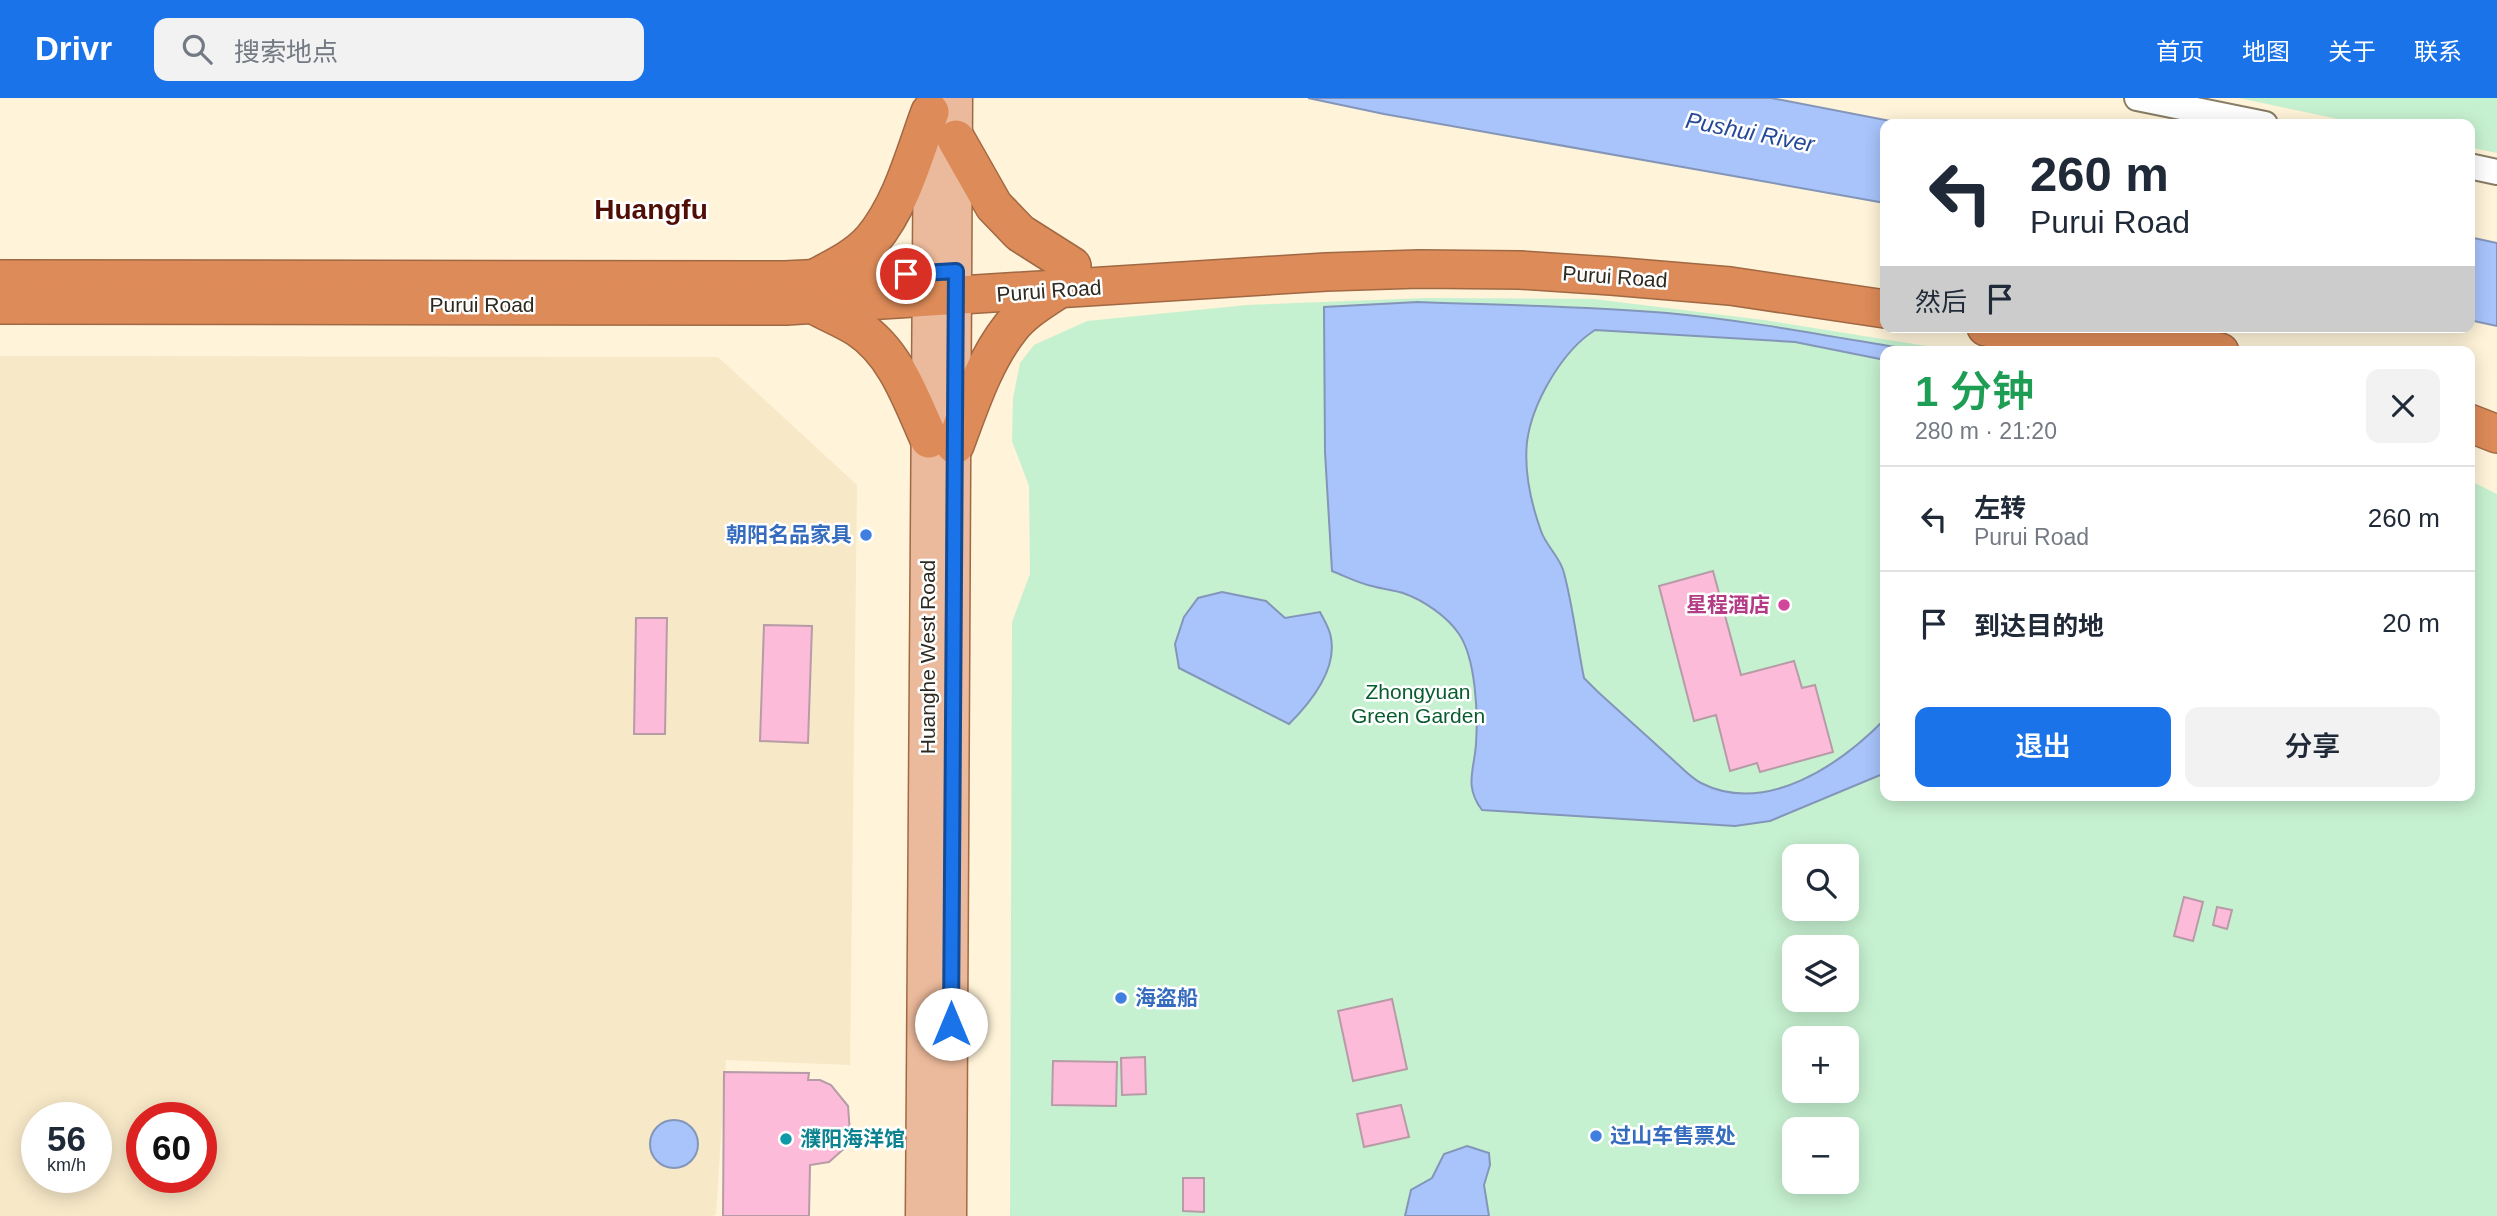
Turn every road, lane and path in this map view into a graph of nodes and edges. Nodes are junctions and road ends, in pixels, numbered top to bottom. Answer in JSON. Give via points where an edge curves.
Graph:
{"nodes":[{"id":1,"x":2137,"y":98,"type":"edge"},
{"id":2,"x":939,"y":103,"type":"edge"},
{"id":3,"x":2240,"y":119,"type":"edge"},
{"id":4,"x":956,"y":139,"type":"junction"},
{"id":5,"x":2475,"y":167,"type":"edge"},
{"id":6,"x":2497,"y":172,"type":"edge"},
{"id":7,"x":1065,"y":278,"type":"junction"},
{"id":8,"x":0,"y":279,"type":"edge"},
{"id":9,"x":942,"y":285,"type":"junction"},
{"id":10,"x":1880,"y":287,"type":"edge"},
{"id":11,"x":813,"y":292,"type":"junction"},
{"id":12,"x":0,"y":305,"type":"edge"},
{"id":13,"x":1880,"y":308,"type":"edge"},
{"id":14,"x":2017,"y":333,"type":"edge"},
{"id":15,"x":2127,"y":333,"type":"edge"},
{"id":16,"x":2084,"y":346,"type":"edge"},
{"id":17,"x":2191,"y":346,"type":"edge"},
{"id":18,"x":2475,"y":425,"type":"edge"},
{"id":19,"x":2497,"y":434,"type":"edge"},
{"id":20,"x":942,"y":442,"type":"junction"},
{"id":21,"x":2475,"y":448,"type":"edge"},
{"id":22,"x":2497,"y":456,"type":"edge"},
{"id":23,"x":922,"y":1216,"type":"edge"},
{"id":24,"x":950,"y":1216,"type":"edge"}],
"edges":[{"from":1,"to":3,"type":"street"},
{"from":2,"to":4,"type":"main road","name":"Huanghe West Road"},
{"from":2,"to":9,"type":"main road","name":"Huanghe West Road"},
{"from":2,"to":11,"type":"highway","via":[[888,216],[871,241]]},
{"from":4,"to":7,"type":"highway","via":[[994,206]]},
{"from":4,"to":9,"type":"main road","name":"Huanghe West Road"},
{"from":5,"to":6,"type":"street"},
{"from":7,"to":9,"type":"highway","name":"Purui Road"},
{"from":7,"to":10,"type":"highway","name":"Purui Road","via":[[1379,249],[1521,249],[1732,266]]},
{"from":7,"to":13,"type":"highway","name":"Purui Road","via":[[1520,270],[1730,286]]},
{"from":7,"to":20,"type":"highway","via":[[1012,326]]},
{"from":8,"to":11,"type":"highway","name":"Purui Road"},
{"from":9,"to":11,"type":"highway","name":"Purui Road"},
{"from":9,"to":20,"type":"main road","name":"Huanghe West Road"},
{"from":11,"to":12,"type":"highway","name":"Purui Road"},
{"from":11,"to":20,"type":"highway","via":[[884,351]]},
{"from":14,"to":16,"type":"highway"},
{"from":15,"to":17,"type":"highway"},
{"from":18,"to":19,"type":"highway"},
{"from":20,"to":23,"type":"main road","name":"Huanghe West Road"},
{"from":20,"to":24,"type":"main road","name":"Huanghe West Road"},
{"from":21,"to":22,"type":"highway"}]}
